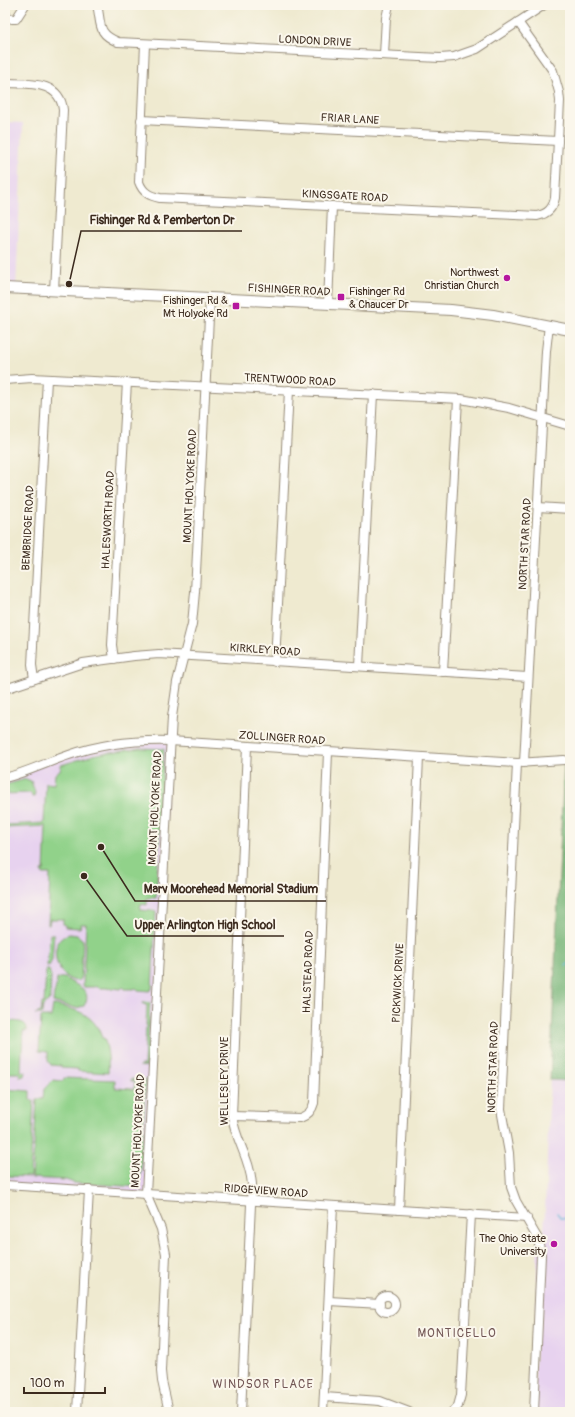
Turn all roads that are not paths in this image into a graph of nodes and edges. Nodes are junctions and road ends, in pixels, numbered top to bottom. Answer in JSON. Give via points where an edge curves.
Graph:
{"nodes":[{"id":1,"x":26,"y":5,"type":"edge"},
{"id":2,"x":98,"y":5,"type":"edge"},
{"id":3,"x":389,"y":5,"type":"edge"},
{"id":4,"x":544,"y":5,"type":"edge"},
{"id":5,"x":5,"y":15,"type":"edge"},
{"id":6,"x":518,"y":22,"type":"junction"},
{"id":7,"x":145,"y":44,"type":"junction"},
{"id":8,"x":384,"y":55,"type":"junction"},
{"id":9,"x":5,"y":83,"type":"edge"},
{"id":10,"x":141,"y":120,"type":"junction"},
{"id":11,"x":558,"y":141,"type":"junction"},
{"id":12,"x":332,"y":206,"type":"junction"},
{"id":13,"x":5,"y":288,"type":"edge"},
{"id":14,"x":54,"y":291,"type":"junction"},
{"id":15,"x":210,"y":298,"type":"junction"},
{"id":16,"x":328,"y":304,"type":"junction"},
{"id":17,"x":549,"y":325,"type":"junction"},
{"id":18,"x":570,"y":330,"type":"edge"},
{"id":19,"x":47,"y":379,"type":"junction"},
{"id":20,"x":5,"y":380,"type":"edge"},
{"id":21,"x":127,"y":382,"type":"junction"},
{"id":22,"x":206,"y":386,"type":"junction"},
{"id":23,"x":289,"y":390,"type":"junction"},
{"id":24,"x":373,"y":394,"type":"junction"},
{"id":25,"x":458,"y":399,"type":"junction"},
{"id":26,"x":542,"y":418,"type":"junction"},
{"id":27,"x":570,"y":426,"type":"edge"},
{"id":28,"x":538,"y":507,"type":"junction"},
{"id":29,"x":570,"y":509,"type":"edge"},
{"id":30,"x":184,"y":656,"type":"junction"},
{"id":31,"x":114,"y":659,"type":"junction"},
{"id":32,"x":275,"y":662,"type":"junction"},
{"id":33,"x":359,"y":666,"type":"junction"},
{"id":34,"x":443,"y":672,"type":"junction"},
{"id":35,"x":528,"y":677,"type":"junction"},
{"id":36,"x":34,"y":678,"type":"junction"},
{"id":37,"x":5,"y":689,"type":"edge"},
{"id":38,"x":170,"y":742,"type":"junction"},
{"id":39,"x":247,"y":746,"type":"junction"},
{"id":40,"x":328,"y":752,"type":"junction"},
{"id":41,"x":419,"y":757,"type":"junction"},
{"id":42,"x":564,"y":760,"type":"dead end"},
{"id":43,"x":521,"y":763,"type":"junction"},
{"id":44,"x":5,"y":778,"type":"edge"},
{"id":45,"x":232,"y":1116,"type":"junction"},
{"id":46,"x":5,"y":1185,"type":"edge"},
{"id":47,"x":89,"y":1190,"type":"junction"},
{"id":48,"x":146,"y":1194,"type":"junction"},
{"id":49,"x":251,"y":1201,"type":"junction"},
{"id":50,"x":333,"y":1206,"type":"junction"},
{"id":51,"x":399,"y":1210,"type":"junction"},
{"id":52,"x":471,"y":1214,"type":"junction"},
{"id":53,"x":527,"y":1218,"type":"junction"},
{"id":54,"x":329,"y":1302,"type":"junction"},
{"id":55,"x":380,"y":1304,"type":"dead end"},
{"id":56,"x":324,"y":1397,"type":"junction"},
{"id":57,"x":77,"y":1412,"type":"edge"},
{"id":58,"x":169,"y":1412,"type":"edge"},
{"id":59,"x":241,"y":1412,"type":"edge"},
{"id":60,"x":323,"y":1412,"type":"edge"},
{"id":61,"x":409,"y":1412,"type":"edge"},
{"id":62,"x":452,"y":1412,"type":"edge"},
{"id":63,"x":534,"y":1412,"type":"edge"}],
"edges":[{"from":1,"to":5,"type":"street","via":[[16,19],[12,20]]},
{"from":2,"to":7,"type":"street","name":"LONDON DRIVE","via":[[99,24],[106,36],[118,42]]},
{"from":3,"to":8,"type":"street"},
{"from":4,"to":6,"type":"street","name":"LONDON DRIVE"},
{"from":6,"to":8,"type":"street","name":"LONDON DRIVE","via":[[479,48],[454,57]]},
{"from":6,"to":11,"type":"street","via":[[556,77],[560,101]]},
{"from":7,"to":8,"type":"street","name":"LONDON DRIVE"},
{"from":7,"to":10,"type":"street"},
{"from":9,"to":14,"type":"street","via":[[49,87],[62,102]]},
{"from":10,"to":11,"type":"street","name":"FRIAR LANE"},
{"from":10,"to":12,"type":"street","name":"KINGSGATE ROAD","via":[[138,174],[142,190],[150,196]]},
{"from":11,"to":12,"type":"street","name":"KINGSGATE ROAD","via":[[555,198],[549,211],[541,215]]},
{"from":12,"to":16,"type":"street"},
{"from":13,"to":14,"type":"main road","name":"FISHINGER ROAD"},
{"from":14,"to":15,"type":"main road","name":"FISHINGER ROAD"},
{"from":15,"to":16,"type":"main road","name":"FISHINGER ROAD"},
{"from":15,"to":22,"type":"street","name":"MOUNT HOLYOKE ROAD"},
{"from":16,"to":17,"type":"main road","name":"FISHINGER ROAD","via":[[467,311]]},
{"from":17,"to":18,"type":"main road","name":"FISHINGER ROAD"},
{"from":17,"to":26,"type":"street","name":"NORTH STAR ROAD"},
{"from":19,"to":20,"type":"street","name":"TRENTWOOD ROAD"},
{"from":19,"to":21,"type":"street","name":"TRENTWOOD ROAD"},
{"from":19,"to":36,"type":"street","name":"BEMBRIDGE ROAD","via":[[32,665]]},
{"from":21,"to":22,"type":"street","name":"TRENTWOOD ROAD"},
{"from":21,"to":31,"type":"street","name":"HALESWORTH ROAD","via":[[112,645]]},
{"from":22,"to":23,"type":"street","name":"TRENTWOOD ROAD"},
{"from":22,"to":30,"type":"street","name":"MOUNT HOLYOKE ROAD","via":[[195,592],[192,624]]},
{"from":23,"to":24,"type":"street","name":"TRENTWOOD ROAD"},
{"from":23,"to":32,"type":"street"},
{"from":24,"to":25,"type":"street","name":"TRENTWOOD ROAD"},
{"from":24,"to":33,"type":"street"},
{"from":25,"to":26,"type":"street","name":"TRENTWOOD ROAD","via":[[492,404]]},
{"from":25,"to":34,"type":"street"},
{"from":26,"to":27,"type":"street","name":"TRENTWOOD ROAD"},
{"from":26,"to":28,"type":"street","name":"NORTH STAR ROAD"},
{"from":28,"to":29,"type":"street"},
{"from":28,"to":35,"type":"street","name":"NORTH STAR ROAD"},
{"from":30,"to":31,"type":"street","name":"KIRKLEY ROAD","via":[[147,655]]},
{"from":30,"to":32,"type":"street","name":"KIRKLEY ROAD"},
{"from":30,"to":38,"type":"street","name":"MOUNT HOLYOKE ROAD","via":[[177,682]]},
{"from":31,"to":36,"type":"street","name":"KIRKLEY ROAD","via":[[83,663]]},
{"from":32,"to":33,"type":"street","name":"KIRKLEY ROAD"},
{"from":33,"to":34,"type":"street","name":"KIRKLEY ROAD"},
{"from":34,"to":35,"type":"street","name":"KIRKLEY ROAD"},
{"from":35,"to":43,"type":"street","name":"NORTH STAR ROAD"},
{"from":36,"to":37,"type":"street","name":"KIRKLEY ROAD"},
{"from":38,"to":39,"type":"street","name":"ZOLLINGER ROAD"},
{"from":38,"to":44,"type":"street","name":"ZOLLINGER ROAD","via":[[102,746]]},
{"from":38,"to":48,"type":"street","name":"MOUNT HOLYOKE ROAD"},
{"from":39,"to":40,"type":"street","name":"ZOLLINGER ROAD"},
{"from":39,"to":45,"type":"street","name":"WELLESLEY DRIVE"},
{"from":40,"to":41,"type":"street","name":"ZOLLINGER ROAD"},
{"from":40,"to":45,"type":"street","name":"HALSTEAD ROAD","via":[[314,1103],[312,1110],[300,1118]]},
{"from":41,"to":43,"type":"street","name":"ZOLLINGER ROAD"},
{"from":41,"to":51,"type":"street","name":"PICKWICK DRIVE"},
{"from":42,"to":43,"type":"street","name":"ZOLLINGER ROAD"},
{"from":43,"to":53,"type":"street","name":"NORTH STAR ROAD","via":[[501,1109],[509,1153],[511,1187]]},
{"from":45,"to":49,"type":"street","name":"WELLESLEY DRIVE","via":[[234,1130],[250,1169]]},
{"from":46,"to":47,"type":"street","name":"RIDGEVIEW ROAD"},
{"from":47,"to":48,"type":"street","name":"RIDGEVIEW ROAD"},
{"from":47,"to":57,"type":"street"},
{"from":48,"to":49,"type":"street","name":"RIDGEVIEW ROAD"},
{"from":48,"to":58,"type":"street","name":"MOUNT HOLYOKE ROAD","via":[[162,1229],[166,1254],[161,1371]]},
{"from":49,"to":50,"type":"street","name":"RIDGEVIEW ROAD"},
{"from":49,"to":59,"type":"street","name":"WELLESLEY DRIVE"},
{"from":50,"to":51,"type":"street","name":"RIDGEVIEW ROAD"},
{"from":50,"to":54,"type":"street"},
{"from":51,"to":52,"type":"street","name":"RIDGEVIEW ROAD"},
{"from":52,"to":53,"type":"street","name":"RIDGEVIEW ROAD"},
{"from":52,"to":62,"type":"street","via":[[461,1395],[458,1406]]},
{"from":53,"to":63,"type":"street","name":"NORTH STAR ROAD","via":[[538,1239],[541,1255]]},
{"from":54,"to":55,"type":"street"},
{"from":54,"to":56,"type":"street"},
{"from":56,"to":60,"type":"street"},
{"from":56,"to":61,"type":"street","via":[[380,1401]]}]}
